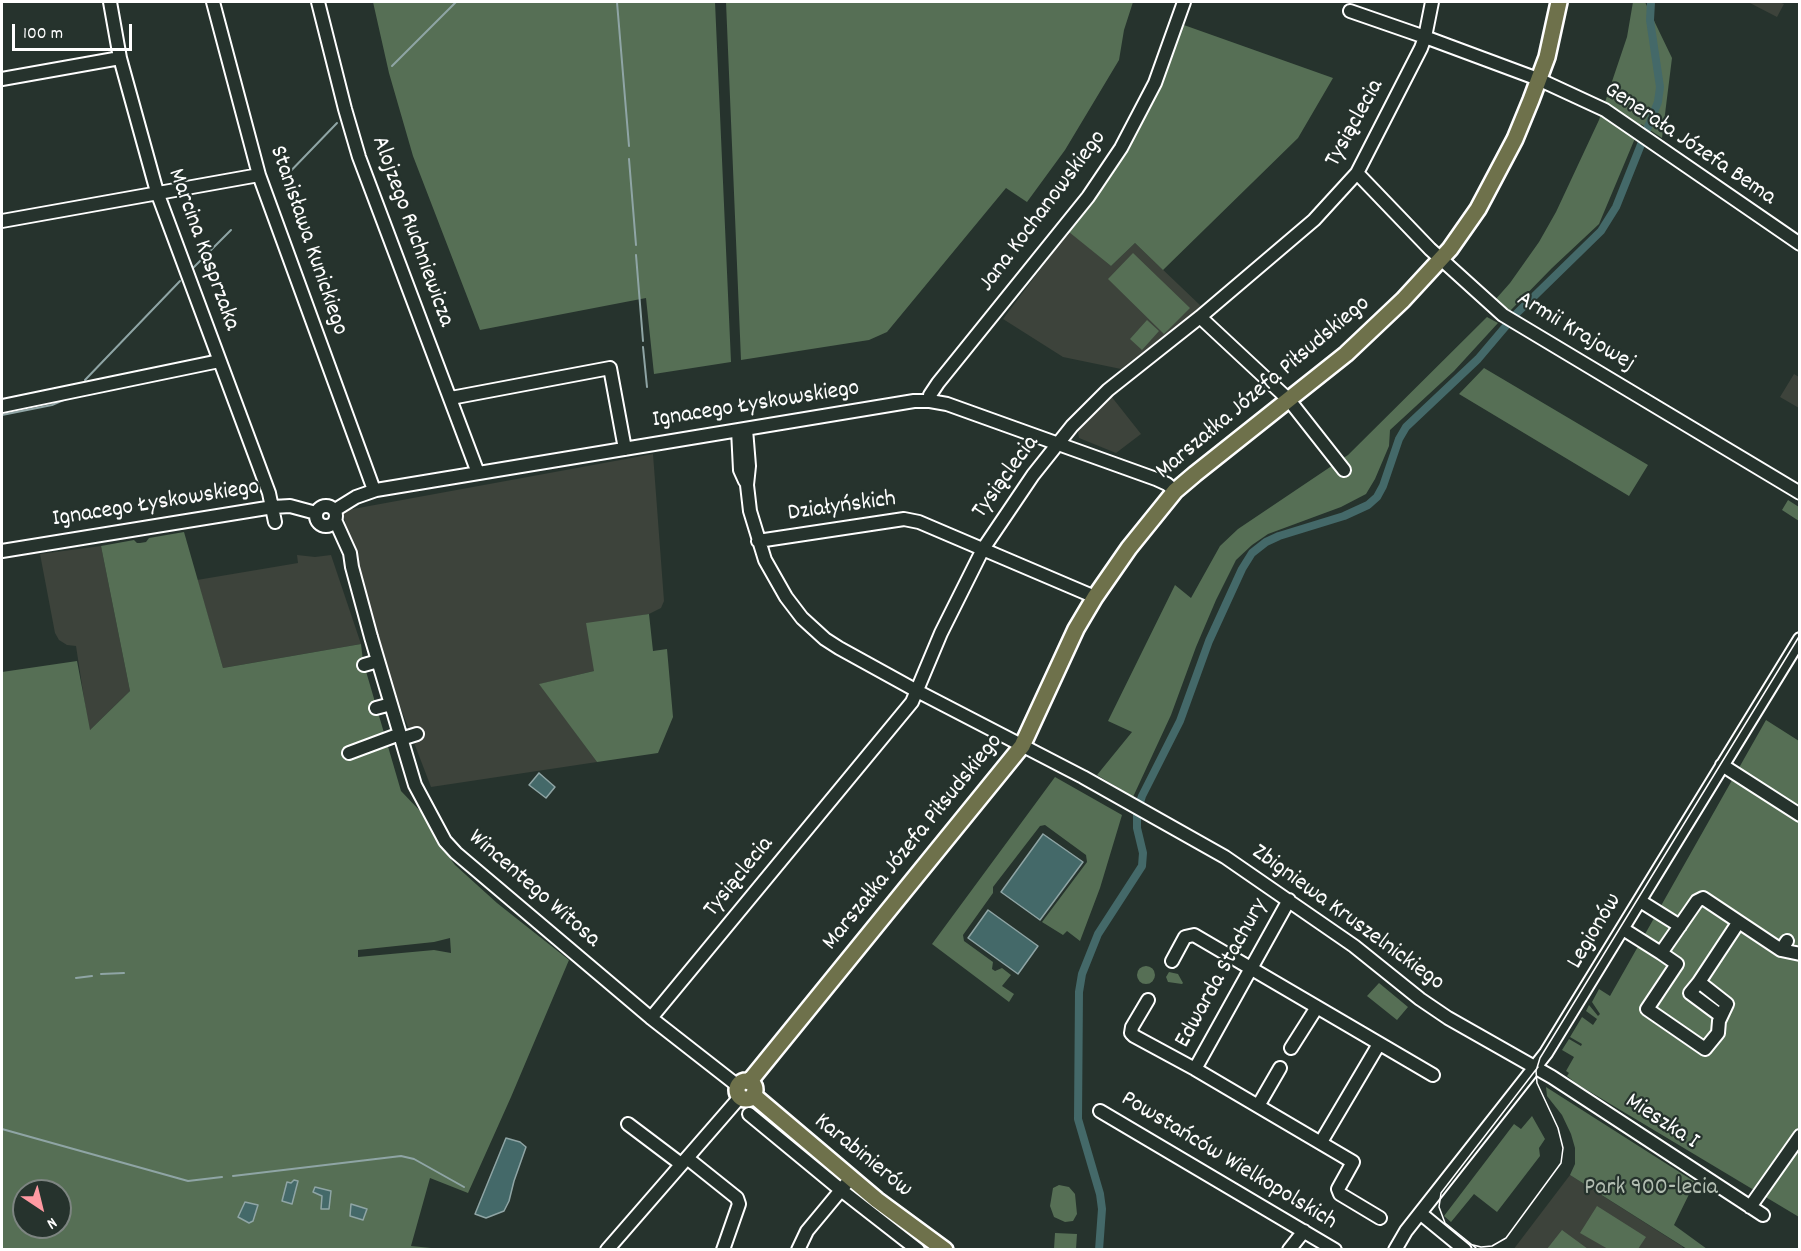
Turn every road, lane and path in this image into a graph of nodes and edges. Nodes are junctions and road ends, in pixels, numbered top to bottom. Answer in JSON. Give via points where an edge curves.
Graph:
{"nodes":[{"id":1,"x":110,"y":2,"type":"edge"},
{"id":2,"x":213,"y":2,"type":"edge"},
{"id":3,"x":318,"y":2,"type":"edge"},
{"id":4,"x":1184,"y":2,"type":"edge"},
{"id":5,"x":1432,"y":2,"type":"edge"},
{"id":6,"x":1559,"y":2,"type":"edge"},
{"id":7,"x":1350,"y":11,"type":"dead end"},
{"id":8,"x":1425,"y":37,"type":"junction"},
{"id":9,"x":120,"y":58,"type":"junction"},
{"id":10,"x":2,"y":79,"type":"edge"},
{"id":11,"x":1538,"y":80,"type":"junction"},
{"id":12,"x":1357,"y":173,"type":"junction"},
{"id":13,"x":259,"y":175,"type":"junction"},
{"id":14,"x":157,"y":192,"type":"junction"},
{"id":15,"x":2,"y":221,"type":"edge"},
{"id":16,"x":1800,"y":244,"type":"edge"},
{"id":17,"x":1442,"y":260,"type":"junction"},
{"id":18,"x":1200,"y":317,"type":"junction"},
{"id":19,"x":219,"y":361,"type":"junction"},
{"id":20,"x":451,"y":398,"type":"junction"},
{"id":21,"x":1289,"y":400,"type":"junction"},
{"id":22,"x":930,"y":401,"type":"junction"},
{"id":23,"x":2,"y":406,"type":"edge"},
{"id":24,"x":742,"y":430,"type":"junction"},
{"id":25,"x":1058,"y":443,"type":"junction"},
{"id":26,"x":626,"y":449,"type":"junction"},
{"id":27,"x":1344,"y":470,"type":"dead end"},
{"id":28,"x":478,"y":473,"type":"junction"},
{"id":29,"x":374,"y":490,"type":"junction"},
{"id":30,"x":1175,"y":491,"type":"junction"},
{"id":31,"x":1800,"y":493,"type":"edge"},
{"id":32,"x":273,"y":507,"type":"junction"},
{"id":33,"x":316,"y":513,"type":"junction"},
{"id":34,"x":331,"y":519,"type":"junction"},
{"id":35,"x":275,"y":522,"type":"dead end"},
{"id":36,"x":759,"y":541,"type":"junction"},
{"id":37,"x":983,"y":549,"type":"junction"},
{"id":38,"x":2,"y":551,"type":"edge"},
{"id":39,"x":352,"y":567,"type":"junction"},
{"id":40,"x":1095,"y":597,"type":"junction"},
{"id":41,"x":1798,"y":646,"type":"edge"},
{"id":42,"x":378,"y":661,"type":"junction"},
{"id":43,"x":364,"y":665,"type":"dead end"},
{"id":44,"x":916,"y":691,"type":"junction"},
{"id":45,"x":391,"y":704,"type":"junction"},
{"id":46,"x":376,"y":708,"type":"dead end"},
{"id":47,"x":417,"y":734,"type":"dead end"},
{"id":48,"x":401,"y":737,"type":"junction"},
{"id":49,"x":1022,"y":746,"type":"junction"},
{"id":50,"x":348,"y":753,"type":"dead end"},
{"id":51,"x":1722,"y":765,"type":"junction"},
{"id":52,"x":1800,"y":815,"type":"edge"},
{"id":53,"x":1288,"y":900,"type":"junction"},
{"id":54,"x":1640,"y":901,"type":"junction"},
{"id":55,"x":1738,"y":923,"type":"junction"},
{"id":56,"x":1680,"y":926,"type":"junction"},
{"id":57,"x":1623,"y":929,"type":"junction"},
{"id":58,"x":1661,"y":954,"type":"junction"},
{"id":59,"x":1800,"y":954,"type":"edge"},
{"id":60,"x":1172,"y":961,"type":"dead end"},
{"id":61,"x":1251,"y":968,"type":"junction"},
{"id":62,"x":1148,"y":1000,"type":"dead end"},
{"id":63,"x":1317,"y":1007,"type":"junction"},
{"id":64,"x":651,"y":1018,"type":"junction"},
{"id":65,"x":1379,"y":1044,"type":"junction"},
{"id":66,"x":1292,"y":1048,"type":"dead end"},
{"id":67,"x":1535,"y":1067,"type":"junction"},
{"id":68,"x":1280,"y":1068,"type":"dead end"},
{"id":69,"x":1194,"y":1069,"type":"junction"},
{"id":70,"x":1433,"y":1075,"type":"dead end"},
{"id":71,"x":745,"y":1090,"type":"junction"},
{"id":72,"x":1258,"y":1106,"type":"junction"},
{"id":73,"x":1100,"y":1111,"type":"dead end"},
{"id":74,"x":749,"y":1114,"type":"dead end"},
{"id":75,"x":628,"y":1124,"type":"dead end"},
{"id":76,"x":1800,"y":1136,"type":"edge"},
{"id":77,"x":1321,"y":1142,"type":"junction"},
{"id":78,"x":684,"y":1161,"type":"junction"},
{"id":79,"x":845,"y":1184,"type":"junction"},
{"id":80,"x":1750,"y":1207,"type":"junction"},
{"id":81,"x":1420,"y":1213,"type":"junction"},
{"id":82,"x":1762,"y":1215,"type":"dead end"},
{"id":83,"x":1380,"y":1218,"type":"dead end"},
{"id":84,"x":1304,"y":1231,"type":"junction"},
{"id":85,"x":1406,"y":1231,"type":"junction"},
{"id":86,"x":607,"y":1250,"type":"edge"},
{"id":87,"x":723,"y":1250,"type":"edge"},
{"id":88,"x":798,"y":1250,"type":"edge"},
{"id":89,"x":918,"y":1250,"type":"edge"},
{"id":90,"x":945,"y":1250,"type":"edge"},
{"id":91,"x":1289,"y":1250,"type":"edge"},
{"id":92,"x":1335,"y":1250,"type":"edge"},
{"id":93,"x":1386,"y":1250,"type":"edge"},
{"id":94,"x":1395,"y":1250,"type":"edge"},
{"id":95,"x":1465,"y":1250,"type":"edge"}],
"edges":[{"from":1,"to":9,"type":"street","name":"Marcina Kasprzaka"},
{"from":2,"to":13,"type":"street","name":"Stanisława Kunickiego"},
{"from":3,"to":20,"type":"street","name":"Alojzego Ruchniewicza","via":[[359,158]]},
{"from":4,"to":22,"type":"street","name":"Jana Kochanowskiego","via":[[1155,83],[1121,148],[1088,197],[938,383]]},
{"from":5,"to":8,"type":"street","name":"Tysiąclecia"},
{"from":6,"to":11,"type":"main road","name":"Marszałka Józefa Piłsudskiego"},
{"from":7,"to":8,"type":"street","name":"Generała Józefa Bema"},
{"from":8,"to":11,"type":"street","name":"Generała Józefa Bema"},
{"from":8,"to":12,"type":"street","name":"Tysiąclecia"},
{"from":9,"to":10,"type":"street"},
{"from":9,"to":14,"type":"street","name":"Marcina Kasprzaka"},
{"from":11,"to":16,"type":"street","name":"Generała Józefa Bema","via":[[1605,110]]},
{"from":11,"to":17,"type":"main road","name":"Marszałka Józefa Piłsudskiego","via":[[1494,180]]},
{"from":12,"to":17,"type":"street","name":"Armii Krajowej"},
{"from":12,"to":18,"type":"street","name":"Tysiąclecia","via":[[1314,220]]},
{"from":13,"to":14,"type":"street"},
{"from":13,"to":29,"type":"street","name":"Stanisława Kunickiego"},
{"from":14,"to":15,"type":"street"},
{"from":14,"to":19,"type":"street","name":"Marcina Kasprzaka"},
{"from":17,"to":21,"type":"main road","name":"Marszałka Józefa Piłsudskiego","via":[[1366,336]]},
{"from":17,"to":31,"type":"street","name":"Armii Krajowej","via":[[1508,318]]},
{"from":18,"to":21,"type":"street"},
{"from":18,"to":25,"type":"street","name":"Tysiąclecia","via":[[1095,401]]},
{"from":19,"to":23,"type":"street"},
{"from":19,"to":32,"type":"street","name":"Marcina Kasprzaka"},
{"from":20,"to":26,"type":"street","via":[[610,368]]},
{"from":20,"to":28,"type":"street","name":"Alojzego Ruchniewicza"},
{"from":21,"to":27,"type":"street"},
{"from":21,"to":30,"type":"main road","name":"Marszałka Józefa Piłsudskiego"},
{"from":22,"to":24,"type":"street","name":"Ignacego Łyskowskiego"},
{"from":22,"to":25,"type":"street","name":"Ignacego Łyskowskiego"},
{"from":24,"to":26,"type":"street","name":"Ignacego Łyskowskiego"},
{"from":24,"to":36,"type":"street","name":"Zbigniewa Kruszelnickiego","via":[[749,466],[750,511]]},
{"from":25,"to":30,"type":"street","name":"Ignacego Łyskowskiego","via":[[1156,479]]},
{"from":25,"to":37,"type":"street","name":"Tysiąclecia"},
{"from":26,"to":28,"type":"street","name":"Ignacego Łyskowskiego"},
{"from":28,"to":29,"type":"street","name":"Ignacego Łyskowskiego"},
{"from":29,"to":34,"type":"street","name":"Ignacego Łyskowskiego","via":[[356,497]]},
{"from":30,"to":40,"type":"main road","name":"Marszałka Józefa Piłsudskiego"},
{"from":32,"to":33,"type":"street","name":"Ignacego Łyskowskiego","via":[[290,506]]},
{"from":32,"to":35,"type":"street","name":"Marcina Kasprzaka"},
{"from":32,"to":38,"type":"street","name":"Ignacego Łyskowskiego"},
{"from":33,"to":34,"type":"street","via":[[317,520]]},
{"from":33,"to":34,"type":"street","via":[[326,506]]},
{"from":34,"to":39,"type":"street","name":"Wincentego Witosa","via":[[335,538]]},
{"from":34,"to":39,"type":"street","name":"Wincentego Witosa","via":[[350,553]]},
{"from":36,"to":37,"type":"street","name":"Działyńskich","via":[[904,519]]},
{"from":36,"to":44,"type":"street","name":"Zbigniewa Kruszelnickiego","via":[[775,580],[802,618],[839,648]]},
{"from":37,"to":40,"type":"street","name":"Działyńskich"},
{"from":37,"to":44,"type":"street","name":"Tysiąclecia"},
{"from":39,"to":42,"type":"street","name":"Wincentego Witosa"},
{"from":40,"to":49,"type":"main road","name":"Marszałka Józefa Piłsudskiego"},
{"from":41,"to":51,"type":"street","name":"Legionów"},
{"from":42,"to":43,"type":"street"},
{"from":42,"to":45,"type":"street","name":"Wincentego Witosa"},
{"from":44,"to":49,"type":"street","name":"Zbigniewa Kruszelnickiego"},
{"from":44,"to":64,"type":"street","name":"Tysiąclecia","via":[[900,718]]},
{"from":45,"to":46,"type":"street"},
{"from":45,"to":48,"type":"street","name":"Wincentego Witosa"},
{"from":47,"to":48,"type":"street"},
{"from":48,"to":50,"type":"street"},
{"from":48,"to":64,"type":"street","name":"Wincentego Witosa","via":[[421,799],[451,848]]},
{"from":49,"to":53,"type":"street","name":"Zbigniewa Kruszelnickiego","via":[[1226,857]]},
{"from":49,"to":71,"type":"main road","name":"Marszałka Józefa Piłsudskiego"},
{"from":51,"to":52,"type":"street"},
{"from":51,"to":54,"type":"street","name":"Legionów"},
{"from":53,"to":61,"type":"street","name":"Edwarda Stachury"},
{"from":53,"to":67,"type":"street","name":"Zbigniewa Kruszelnickiego","via":[[1420,999]]},
{"from":54,"to":56,"type":"street"},
{"from":54,"to":57,"type":"street","name":"Legionów"},
{"from":55,"to":56,"type":"street","via":[[1701,898]]},
{"from":55,"to":58,"type":"street","via":[[1699,982],[1727,1004],[1718,1033],[1705,1049],[1647,1009],[1677,964]]},
{"from":55,"to":59,"type":"street"},
{"from":56,"to":58,"type":"street"},
{"from":57,"to":58,"type":"street"},
{"from":57,"to":67,"type":"street","name":"Legionów"},
{"from":60,"to":61,"type":"street","via":[[1190,934]]},
{"from":61,"to":63,"type":"street"},
{"from":61,"to":69,"type":"street","name":"Edwarda Stachury"},
{"from":62,"to":69,"type":"street","name":"Edwarda Stachury","via":[[1131,1034]]},
{"from":63,"to":65,"type":"street"},
{"from":63,"to":66,"type":"street"},
{"from":64,"to":71,"type":"street","name":"Karabinierów"},
{"from":65,"to":70,"type":"street"},
{"from":65,"to":77,"type":"street"},
{"from":67,"to":80,"type":"street","name":"Mieszka I"},
{"from":67,"to":81,"type":"street","name":"Legionów"},
{"from":68,"to":72,"type":"street"},
{"from":69,"to":72,"type":"street","name":"Edwarda Stachury"},
{"from":71,"to":78,"type":"street","name":"Marszałka Józefa Piłsudskiego"},
{"from":71,"to":79,"type":"main road","name":"Karabinierów"},
{"from":72,"to":77,"type":"street","name":"Edwarda Stachury"},
{"from":73,"to":84,"type":"street","name":"Powstańców Wielkopolskich"},
{"from":74,"to":79,"type":"street"},
{"from":75,"to":78,"type":"street"},
{"from":76,"to":80,"type":"street"},
{"from":77,"to":83,"type":"street","name":"Edwarda Stachury","via":[[1353,1162],[1338,1190],[1340,1194]]},
{"from":78,"to":86,"type":"street","name":"Marszałka Józefa Piłsudskiego"},
{"from":78,"to":87,"type":"street","via":[[737,1198],[739,1204]]},
{"from":79,"to":88,"type":"street","via":[[807,1231]]},
{"from":79,"to":89,"type":"street"},
{"from":79,"to":90,"type":"main road","name":"Karabinierów"},
{"from":80,"to":82,"type":"street","name":"Mieszka I"},
{"from":81,"to":85,"type":"street","name":"Legionów"},
{"from":81,"to":95,"type":"street"},
{"from":84,"to":91,"type":"street"},
{"from":84,"to":92,"type":"street","name":"Powstańców Wielkopolskich"},
{"from":85,"to":93,"type":"street","name":"Legionów"},
{"from":85,"to":94,"type":"street","name":"Legionów"}]}
